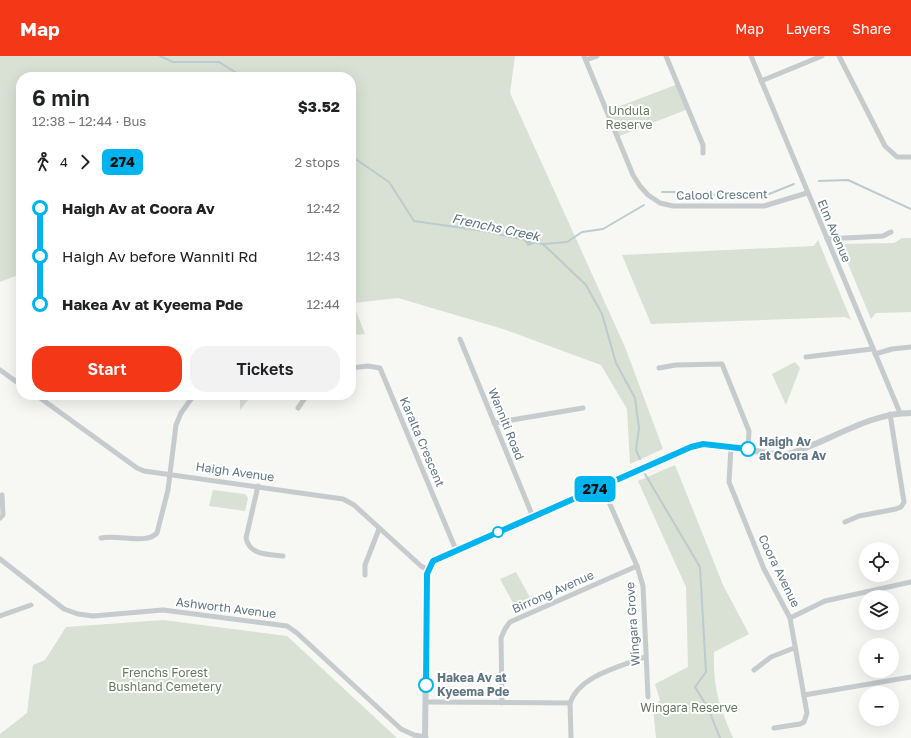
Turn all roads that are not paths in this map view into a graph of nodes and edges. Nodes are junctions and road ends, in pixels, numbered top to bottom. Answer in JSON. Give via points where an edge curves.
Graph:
{"nodes":[{"id":1,"x":597,"y":56,"type":"edge"},
{"id":2,"x":666,"y":56,"type":"edge"},
{"id":3,"x":751,"y":56,"type":"edge"},
{"id":4,"x":822,"y":56,"type":"edge"},
{"id":5,"x":839,"y":56,"type":"edge"},
{"id":6,"x":585,"y":58,"type":"edge"},
{"id":7,"x":761,"y":81,"type":"junction"},
{"id":8,"x":703,"y":153,"type":"dead end"},
{"id":9,"x":911,"y":157,"type":"edge"},
{"id":10,"x":807,"y":193,"type":"junction"},
{"id":11,"x":891,"y":232,"type":"dead end"},
{"id":12,"x":827,"y":239,"type":"junction"},
{"id":13,"x":460,"y":339,"type":"dead end"},
{"id":14,"x":911,"y":347,"type":"edge"},
{"id":15,"x":874,"y":352,"type":"junction"},
{"id":16,"x":806,"y":357,"type":"dead end"},
{"id":17,"x":356,"y":367,"type":"edge"},
{"id":18,"x":659,"y":368,"type":"dead end"},
{"id":19,"x":0,"y":370,"type":"edge"},
{"id":20,"x":16,"y":381,"type":"edge"},
{"id":21,"x":43,"y":400,"type":"edge"},
{"id":22,"x":190,"y":400,"type":"edge"},
{"id":23,"x":304,"y":400,"type":"edge"},
{"id":24,"x":298,"y":408,"type":"dead end"},
{"id":25,"x":583,"y":408,"type":"dead end"},
{"id":26,"x":900,"y":413,"type":"junction"},
{"id":27,"x":911,"y":413,"type":"edge"},
{"id":28,"x":890,"y":414,"type":"junction"},
{"id":29,"x":494,"y":423,"type":"junction"},
{"id":30,"x":731,"y":447,"type":"junction"},
{"id":31,"x":748,"y":449,"type":"junction"},
{"id":32,"x":170,"y":474,"type":"junction"},
{"id":33,"x":258,"y":486,"type":"junction"},
{"id":34,"x":602,"y":486,"type":"junction"},
{"id":35,"x":2,"y":495,"type":"dead end"},
{"id":36,"x":533,"y":517,"type":"junction"},
{"id":37,"x":0,"y":518,"type":"edge"},
{"id":38,"x":845,"y":522,"type":"dead end"},
{"id":39,"x":379,"y":529,"type":"junction"},
{"id":40,"x":101,"y":538,"type":"dead end"},
{"id":41,"x":456,"y":550,"type":"junction"},
{"id":42,"x":284,"y":556,"type":"dead end"},
{"id":43,"x":0,"y":559,"type":"edge"},
{"id":44,"x":637,"y":566,"type":"junction"},
{"id":45,"x":428,"y":570,"type":"junction"},
{"id":46,"x":365,"y":575,"type":"dead end"},
{"id":47,"x":911,"y":582,"type":"edge"},
{"id":48,"x":873,"y":590,"type":"edge"},
{"id":49,"x":859,"y":593,"type":"edge"},
{"id":50,"x":31,"y":605,"type":"dead end"},
{"id":51,"x":0,"y":616,"type":"edge"},
{"id":52,"x":790,"y":618,"type":"junction"},
{"id":53,"x":794,"y":648,"type":"junction"},
{"id":54,"x":645,"y":657,"type":"junction"},
{"id":55,"x":754,"y":670,"type":"dead end"},
{"id":56,"x":911,"y":677,"type":"edge"},
{"id":57,"x":804,"y":695,"type":"junction"},
{"id":58,"x":648,"y":697,"type":"dead end"},
{"id":59,"x":426,"y":702,"type":"junction"},
{"id":60,"x":502,"y":703,"type":"junction"},
{"id":61,"x":570,"y":703,"type":"junction"},
{"id":62,"x":774,"y":728,"type":"dead end"},
{"id":63,"x":426,"y":737,"type":"edge"},
{"id":64,"x":571,"y":738,"type":"edge"}],
"edges":[{"from":1,"to":6,"type":"street"},
{"from":2,"to":8,"type":"street","via":[[703,145]]},
{"from":3,"to":7,"type":"street","name":"Elm Avenue"},
{"from":4,"to":7,"type":"street"},
{"from":5,"to":9,"type":"street","via":[[885,146],[897,157]]},
{"from":6,"to":10,"type":"street","name":"Calool Crescent","via":[[634,175],[648,195],[660,203],[673,206],[764,206]]},
{"from":7,"to":10,"type":"street","name":"Elm Avenue"},
{"from":10,"to":12,"type":"street","name":"Elm Avenue"},
{"from":11,"to":12,"type":"street","via":[[883,236]]},
{"from":12,"to":15,"type":"street","name":"Elm Avenue"},
{"from":13,"to":29,"type":"street","name":"Wanniti Road"},
{"from":14,"to":15,"type":"street"},
{"from":15,"to":16,"type":"street"},
{"from":15,"to":26,"type":"street","name":"Elm Avenue"},
{"from":17,"to":41,"type":"street","name":"Karalta Crescent","via":[[380,368]]},
{"from":18,"to":31,"type":"street","via":[[722,364],[749,431]]},
{"from":19,"to":20,"type":"street"},
{"from":21,"to":32,"type":"street","name":"Haigh Avenue","via":[[137,468]]},
{"from":22,"to":32,"type":"street","via":[[176,425]]},
{"from":23,"to":24,"type":"street"},
{"from":25,"to":29,"type":"street"},
{"from":26,"to":27,"type":"street"},
{"from":26,"to":28,"type":"street"},
{"from":28,"to":31,"type":"street","via":[[792,453]]},
{"from":28,"to":38,"type":"street","via":[[904,502],[896,509],[859,516]]},
{"from":29,"to":36,"type":"street","name":"Wanniti Road"},
{"from":30,"to":31,"type":"street"},
{"from":30,"to":34,"type":"street","via":[[698,445]]},
{"from":30,"to":52,"type":"street","name":"Coora Avenue","via":[[729,482],[764,569]]},
{"from":32,"to":33,"type":"street","name":"Haigh Avenue"},
{"from":32,"to":40,"type":"street","via":[[157,533],[153,537],[146,540],[111,536]]},
{"from":33,"to":39,"type":"street","name":"Haigh Avenue","via":[[343,499],[354,505]]},
{"from":33,"to":42,"type":"street","via":[[246,538],[248,546],[254,551]]},
{"from":34,"to":36,"type":"street"},
{"from":34,"to":44,"type":"street","name":"Wingara Grove"},
{"from":35,"to":37,"type":"street"},
{"from":36,"to":41,"type":"street"},
{"from":39,"to":45,"type":"street","name":"Haigh Avenue"},
{"from":39,"to":46,"type":"street","via":[[365,565]]},
{"from":41,"to":45,"type":"street","via":[[433,561]]},
{"from":43,"to":63,"type":"street","name":"Ashworth Avenue","via":[[64,609],[78,614],[93,616],[163,610],[287,626],[401,729]]},
{"from":44,"to":54,"type":"street","name":"Wingara Grove","via":[[642,586]]},
{"from":44,"to":60,"type":"street","name":"Birrong Avenue","via":[[510,622],[501,638]]},
{"from":45,"to":59,"type":"street"},
{"from":47,"to":48,"type":"street"},
{"from":49,"to":52,"type":"street","via":[[825,601]]},
{"from":50,"to":51,"type":"street"},
{"from":52,"to":53,"type":"street","name":"Coora Avenue"},
{"from":53,"to":55,"type":"street","via":[[788,648],[771,657]]},
{"from":53,"to":57,"type":"street","name":"Coora Avenue"},
{"from":54,"to":58,"type":"street","name":"Wingara Grove"},
{"from":54,"to":61,"type":"street","via":[[580,686],[574,692]]},
{"from":56,"to":57,"type":"street"},
{"from":57,"to":62,"type":"street","name":"Coora Avenue","via":[[807,713],[804,722]]},
{"from":59,"to":60,"type":"street"},
{"from":59,"to":63,"type":"street"},
{"from":60,"to":61,"type":"street"},
{"from":61,"to":64,"type":"street"}]}
